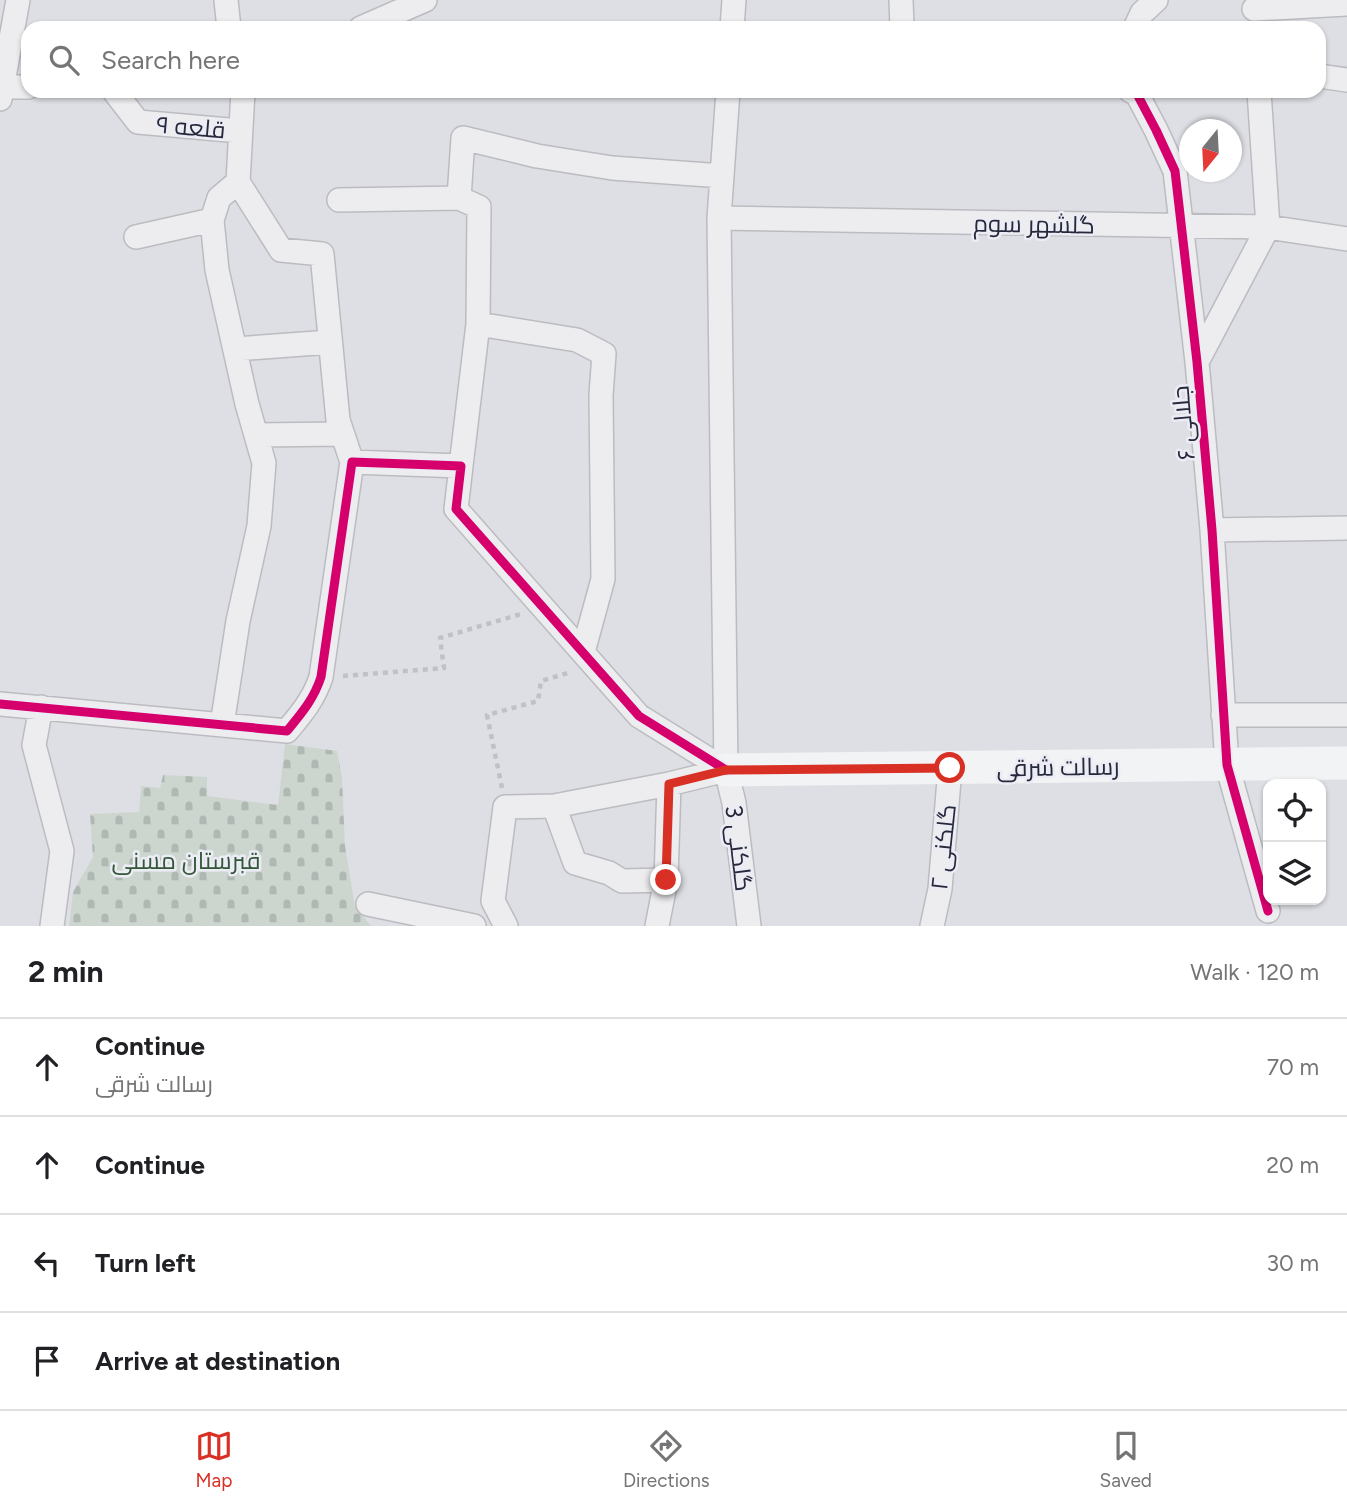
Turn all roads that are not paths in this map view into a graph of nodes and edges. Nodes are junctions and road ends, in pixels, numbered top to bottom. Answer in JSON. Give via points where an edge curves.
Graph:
{"nodes":[{"id":1,"x":18,"y":0,"type":"edge"},
{"id":2,"x":226,"y":0,"type":"edge"},
{"id":3,"x":425,"y":0,"type":"edge"},
{"id":4,"x":734,"y":0,"type":"edge"},
{"id":5,"x":901,"y":0,"type":"edge"},
{"id":6,"x":1156,"y":0,"type":"edge"},
{"id":7,"x":1347,"y":4,"type":"edge"},
{"id":8,"x":1254,"y":12,"type":"edge"},
{"id":9,"x":228,"y":21,"type":"edge"},
{"id":10,"x":377,"y":21,"type":"edge"},
{"id":11,"x":733,"y":21,"type":"edge"},
{"id":12,"x":902,"y":21,"type":"edge"},
{"id":13,"x":1138,"y":21,"type":"edge"},
{"id":14,"x":1326,"y":77,"type":"edge"},
{"id":15,"x":1347,"y":80,"type":"edge"},
{"id":16,"x":21,"y":89,"type":"edge"},
{"id":17,"x":1,"y":93,"type":"edge"},
{"id":18,"x":119,"y":98,"type":"edge"},
{"id":19,"x":242,"y":98,"type":"edge"},
{"id":20,"x":728,"y":98,"type":"edge"},
{"id":21,"x":1138,"y":98,"type":"edge"},
{"id":22,"x":1259,"y":98,"type":"edge"},
{"id":23,"x":240,"y":131,"type":"junction"},
{"id":24,"x":722,"y":176,"type":"junction"},
{"id":25,"x":238,"y":182,"type":"junction"},
{"id":26,"x":459,"y":198,"type":"junction"},
{"id":27,"x":339,"y":200,"type":"dead end"},
{"id":28,"x":719,"y":218,"type":"junction"},
{"id":29,"x":212,"y":220,"type":"junction"},
{"id":30,"x":1182,"y":226,"type":"junction"},
{"id":31,"x":1268,"y":227,"type":"junction"},
{"id":32,"x":136,"y":237,"type":"dead end"},
{"id":33,"x":1347,"y":239,"type":"edge"},
{"id":34,"x":478,"y":324,"type":"junction"},
{"id":35,"x":330,"y":342,"type":"junction"},
{"id":36,"x":235,"y":349,"type":"junction"},
{"id":37,"x":1197,"y":362,"type":"junction"},
{"id":38,"x":256,"y":435,"type":"junction"},
{"id":39,"x":342,"y":435,"type":"junction"},
{"id":40,"x":352,"y":462,"type":"junction"},
{"id":41,"x":461,"y":466,"type":"junction"},
{"id":42,"x":1347,"y":528,"type":"edge"},
{"id":43,"x":1212,"y":530,"type":"junction"},
{"id":44,"x":589,"y":658,"type":"junction"},
{"id":45,"x":0,"y":704,"type":"edge"},
{"id":46,"x":41,"y":707,"type":"junction"},
{"id":47,"x":1223,"y":715,"type":"junction"},
{"id":48,"x":1347,"y":715,"type":"edge"},
{"id":49,"x":222,"y":725,"type":"junction"},
{"id":50,"x":1347,"y":763,"type":"edge"},
{"id":51,"x":1227,"y":765,"type":"junction"},
{"id":52,"x":950,"y":768,"type":"junction"},
{"id":53,"x":726,"y":770,"type":"junction"},
{"id":54,"x":669,"y":784,"type":"junction"},
{"id":55,"x":554,"y":806,"type":"junction"},
{"id":56,"x":666,"y":880,"type":"junction"},
{"id":57,"x":368,"y":904,"type":"dead end"},
{"id":58,"x":1268,"y":911,"type":"dead end"},
{"id":59,"x":52,"y":926,"type":"edge"},
{"id":60,"x":474,"y":926,"type":"edge"},
{"id":61,"x":506,"y":926,"type":"edge"},
{"id":62,"x":657,"y":926,"type":"edge"},
{"id":63,"x":749,"y":926,"type":"edge"},
{"id":64,"x":932,"y":926,"type":"edge"}],
"edges":[{"from":1,"to":17,"type":"street"},
{"from":2,"to":9,"type":"street"},
{"from":3,"to":10,"type":"street"},
{"from":4,"to":11,"type":"street"},
{"from":5,"to":12,"type":"street"},
{"from":6,"to":13,"type":"street"},
{"from":7,"to":8,"type":"street"},
{"from":14,"to":15,"type":"street"},
{"from":16,"to":17,"type":"street"},
{"from":18,"to":23,"type":"street","name":"قلعه ۹","via":[[138,122]]},
{"from":19,"to":23,"type":"street"},
{"from":20,"to":24,"type":"street","name":"گلکنی 3"},
{"from":21,"to":30,"type":"street","name":"جلالی ۶","via":[[1175,171]]},
{"from":22,"to":31,"type":"street"},
{"from":23,"to":25,"type":"street"},
{"from":24,"to":26,"type":"street","via":[[612,168],[463,138]]},
{"from":24,"to":28,"type":"street","name":"گلکنی 3"},
{"from":25,"to":29,"type":"street","via":[[219,198]]},
{"from":25,"to":35,"type":"street","via":[[281,250],[322,254]]},
{"from":26,"to":27,"type":"street"},
{"from":26,"to":34,"type":"street","via":[[479,207]]},
{"from":28,"to":30,"type":"street","name":"گلشهر سوم"},
{"from":28,"to":53,"type":"street","name":"گلکنی 3"},
{"from":29,"to":32,"type":"street"},
{"from":29,"to":36,"type":"street","via":[[217,270]]},
{"from":30,"to":31,"type":"street","name":"گلشهر سوم"},
{"from":30,"to":37,"type":"street","name":"جلالی ۶"},
{"from":31,"to":33,"type":"street","name":"گلشهر سوم"},
{"from":31,"to":37,"type":"street"},
{"from":34,"to":41,"type":"street"},
{"from":34,"to":44,"type":"street","via":[[577,340],[604,354],[603,579]]},
{"from":35,"to":36,"type":"street"},
{"from":35,"to":39,"type":"street"},
{"from":36,"to":38,"type":"street"},
{"from":37,"to":43,"type":"street","name":"جلالی ۶"},
{"from":38,"to":39,"type":"street"},
{"from":38,"to":49,"type":"street","via":[[264,463],[259,526]]},
{"from":39,"to":40,"type":"street"},
{"from":40,"to":41,"type":"street"},
{"from":40,"to":49,"type":"street","via":[[316,692],[287,731]]},
{"from":41,"to":44,"type":"street","via":[[456,509]]},
{"from":42,"to":43,"type":"street"},
{"from":43,"to":47,"type":"street","name":"جلالی ۶"},
{"from":44,"to":53,"type":"street","via":[[639,716]]},
{"from":45,"to":46,"type":"street"},
{"from":46,"to":49,"type":"street"},
{"from":46,"to":59,"type":"street","via":[[34,745],[62,851]]},
{"from":47,"to":48,"type":"street"},
{"from":47,"to":51,"type":"street","name":"جلالی ۶"},
{"from":50,"to":51,"type":"main road","name":"رسالت شرقی"},
{"from":51,"to":52,"type":"main road","name":"رسالت شرقی"},
{"from":51,"to":58,"type":"street","name":"جلالی ۶"},
{"from":52,"to":53,"type":"main road","name":"رسالت شرقی"},
{"from":52,"to":64,"type":"street","name":"گلکنی ۲","via":[[940,889]]},
{"from":53,"to":54,"type":"street"},
{"from":53,"to":63,"type":"street","name":"گلکنی 3"},
{"from":54,"to":55,"type":"street"},
{"from":54,"to":56,"type":"street"},
{"from":55,"to":56,"type":"street","via":[[575,863],[622,881]]},
{"from":55,"to":61,"type":"street","via":[[505,807],[493,901]]},
{"from":56,"to":62,"type":"street"},
{"from":57,"to":60,"type":"street"}]}
